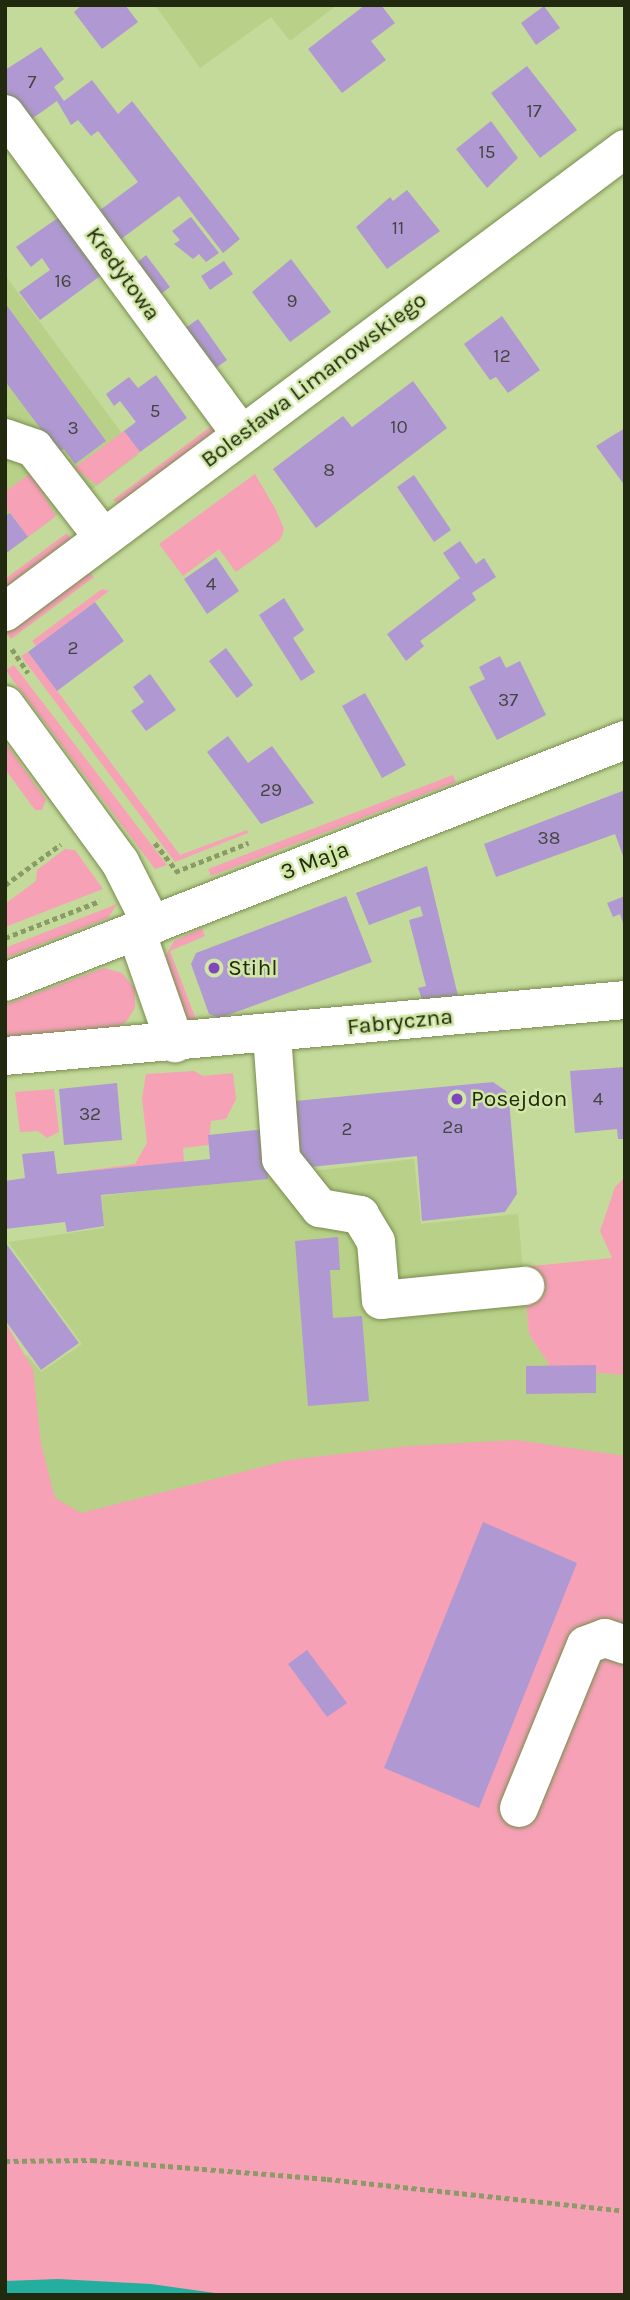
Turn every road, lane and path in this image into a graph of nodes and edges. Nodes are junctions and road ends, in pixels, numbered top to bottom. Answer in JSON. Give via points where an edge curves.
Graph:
{"nodes":[{"id":1,"x":5,"y":114,"type":"edge"},
{"id":2,"x":625,"y":149,"type":"edge"},
{"id":3,"x":241,"y":434,"type":"junction"},
{"id":4,"x":5,"y":438,"type":"edge"},
{"id":5,"x":103,"y":537,"type":"junction"},
{"id":6,"x":10,"y":628,"type":"edge"},
{"id":7,"x":30,"y":676,"type":"dead end"},
{"id":8,"x":5,"y":705,"type":"edge"},
{"id":9,"x":625,"y":740,"type":"edge"},
{"id":10,"x":152,"y":839,"type":"dead end"},
{"id":11,"x":69,"y":842,"type":"dead end"},
{"id":12,"x":177,"y":871,"type":"dead end"},
{"id":13,"x":5,"y":885,"type":"edge"},
{"id":14,"x":102,"y":900,"type":"dead end"},
{"id":15,"x":144,"y":928,"type":"junction"},
{"id":16,"x":5,"y":938,"type":"edge"},
{"id":17,"x":5,"y":982,"type":"edge"},
{"id":18,"x":625,"y":1000,"type":"edge"},
{"id":19,"x":272,"y":1035,"type":"junction"},
{"id":20,"x":176,"y":1043,"type":"junction"},
{"id":21,"x":5,"y":1056,"type":"edge"},
{"id":22,"x":525,"y":1286,"type":"dead end"},
{"id":23,"x":625,"y":1645,"type":"edge"},
{"id":24,"x":519,"y":1808,"type":"dead end"},
{"id":25,"x":5,"y":2161,"type":"edge"},
{"id":26,"x":625,"y":2211,"type":"edge"}],
"edges":[{"from":1,"to":3,"type":"street","name":"Kredytowa"},
{"from":2,"to":3,"type":"street","name":"Bolesława Limanowskiego"},
{"from":3,"to":5,"type":"street","name":"Bolesława Limanowskiego"},
{"from":4,"to":5,"type":"street","via":[[34,448]]},
{"from":5,"to":6,"type":"street","name":"Bolesława Limanowskiego"},
{"from":6,"to":7,"type":"path","via":[[14,654]]},
{"from":8,"to":15,"type":"street","via":[[120,862]]},
{"from":9,"to":15,"type":"street","name":"3 Maja"},
{"from":10,"to":12,"type":"path"},
{"from":11,"to":13,"type":"path"},
{"from":14,"to":16,"type":"path"},
{"from":15,"to":17,"type":"street","name":"3 Maja"},
{"from":15,"to":20,"type":"street"},
{"from":18,"to":19,"type":"street","name":"Fabryczna"},
{"from":19,"to":20,"type":"street","name":"Fabryczna"},
{"from":19,"to":22,"type":"street","via":[[281,1159],[320,1208],[360,1215],[376,1241],[381,1300]]},
{"from":20,"to":21,"type":"street","name":"Fabryczna"},
{"from":23,"to":24,"type":"street","via":[[605,1638],[586,1645]]},
{"from":25,"to":26,"type":"path","via":[[92,2161],[314,2178]]}]}
